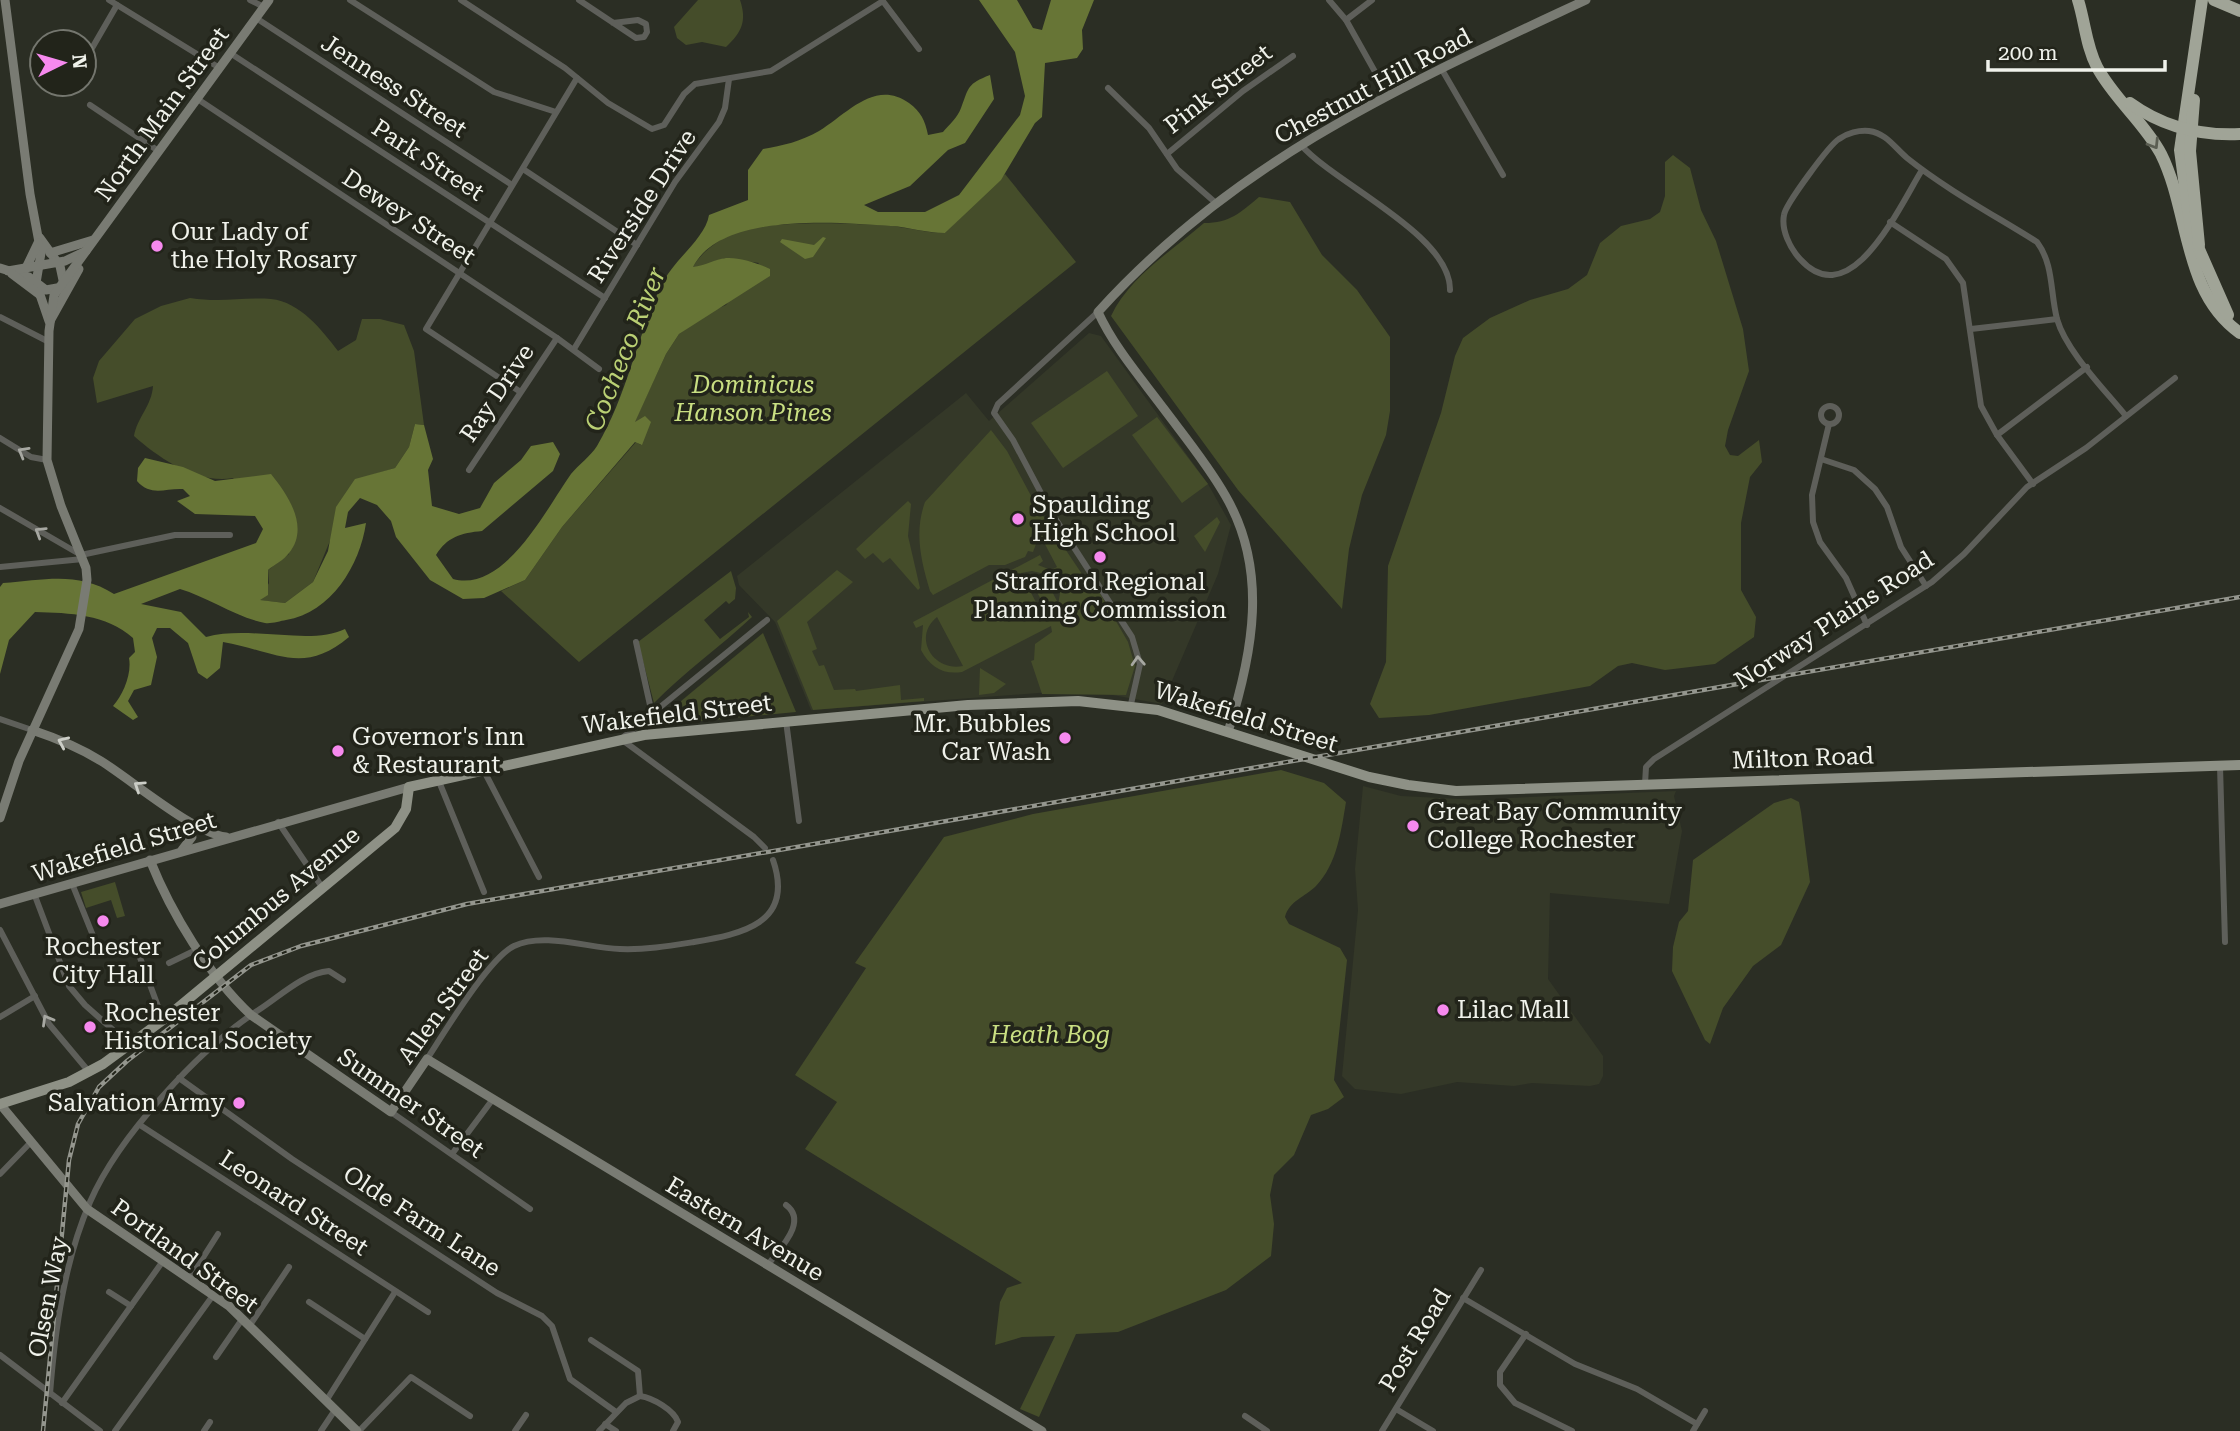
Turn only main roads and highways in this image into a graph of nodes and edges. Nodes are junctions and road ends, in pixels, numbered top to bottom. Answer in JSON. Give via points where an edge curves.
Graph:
{"nodes":[{"id":1,"x":2078,"y":0,"type":"edge"},
{"id":2,"x":2202,"y":0,"type":"edge"},
{"id":3,"x":2215,"y":1,"type":"edge"},
{"id":4,"x":2240,"y":11,"type":"edge"},
{"id":5,"x":2113,"y":90,"type":"junction"},
{"id":6,"x":2186,"y":130,"type":"junction"},
{"id":7,"x":2240,"y":134,"type":"edge"},
{"id":8,"x":2240,"y":333,"type":"edge"},
{"id":9,"x":2240,"y":765,"type":"edge"},
{"id":10,"x":1369,"y":777,"type":"joint"},
{"id":11,"x":409,"y":787,"type":"joint"},
{"id":12,"x":0,"y":1104,"type":"edge"}],
"edges":[{"from":1,"to":5,"type":"highway","via":[[2091,52]]},
{"from":2,"to":6,"type":"highway"},
{"from":3,"to":4,"type":"highway"},
{"from":3,"to":6,"type":"highway"},
{"from":5,"to":6,"type":"highway","via":[[2154,119]]},
{"from":5,"to":8,"type":"highway","one_way":true,"via":[[2160,153],[2197,272],[2225,322]]},
{"from":6,"to":7,"type":"highway"},
{"from":6,"to":8,"type":"highway","via":[[2199,246],[2211,280]]},
{"from":9,"to":10,"type":"main road","name":"Milton Road","via":[[1466,791]]},
{"from":10,"to":11,"type":"main road","name":"Wakefield Street","via":[[1131,705],[1078,701],[979,704],[621,738]]},
{"from":11,"to":12,"type":"main road","name":"Columbus Avenue","via":[[400,823],[131,1045],[90,1073]]}]}
